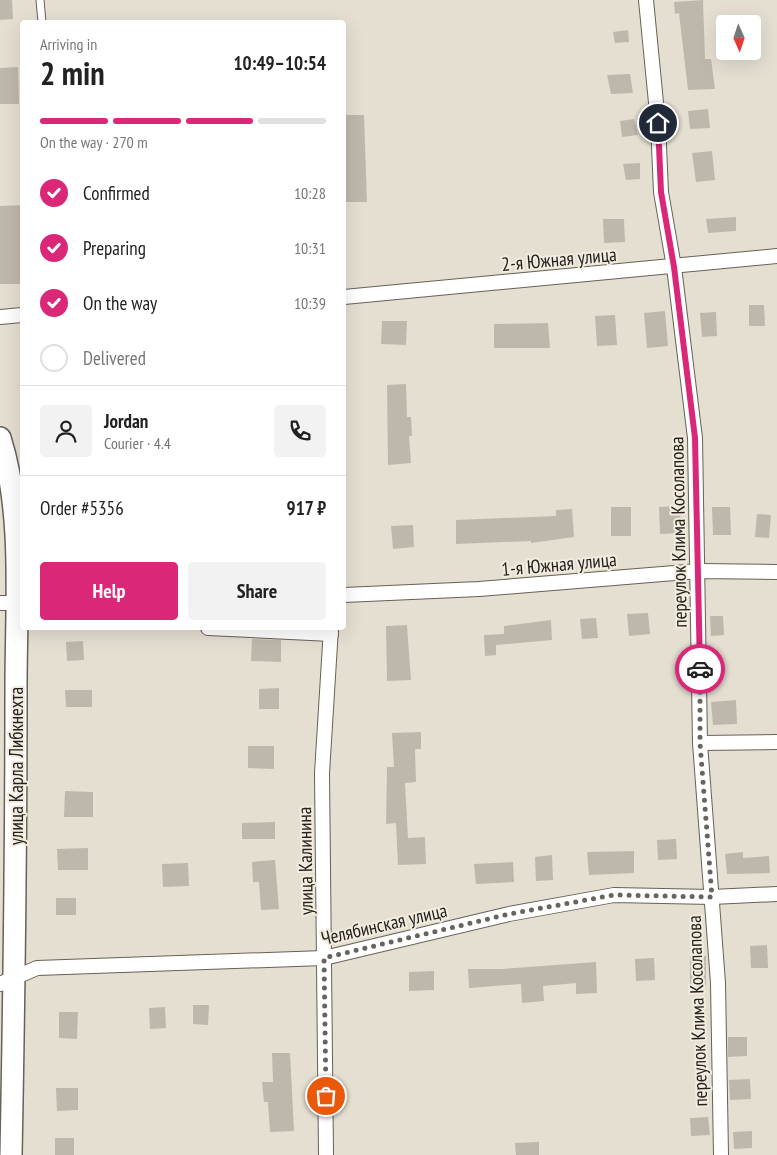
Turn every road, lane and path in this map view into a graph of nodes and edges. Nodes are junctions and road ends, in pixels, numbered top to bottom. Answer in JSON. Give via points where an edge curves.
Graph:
{"nodes":[{"id":1,"x":40,"y":0,"type":"edge"},
{"id":2,"x":646,"y":0,"type":"edge"},
{"id":3,"x":42,"y":20,"type":"edge"},
{"id":4,"x":777,"y":256,"type":"edge"},
{"id":5,"x":674,"y":267,"type":"junction"},
{"id":6,"x":346,"y":297,"type":"edge"},
{"id":7,"x":20,"y":315,"type":"edge"},
{"id":8,"x":0,"y":317,"type":"edge"},
{"id":9,"x":0,"y":438,"type":"edge"},
{"id":10,"x":699,"y":571,"type":"junction"},
{"id":11,"x":777,"y":572,"type":"edge"},
{"id":12,"x":346,"y":595,"type":"edge"},
{"id":13,"x":13,"y":610,"type":"edge"},
{"id":14,"x":331,"y":630,"type":"edge"},
{"id":15,"x":777,"y":742,"type":"edge"},
{"id":16,"x":700,"y":743,"type":"junction"},
{"id":17,"x":777,"y":894,"type":"edge"},
{"id":18,"x":712,"y":897,"type":"junction"},
{"id":19,"x":324,"y":958,"type":"junction"},
{"id":20,"x":7,"y":980,"type":"edge"},
{"id":21,"x":11,"y":1155,"type":"edge"},
{"id":22,"x":326,"y":1155,"type":"edge"},
{"id":23,"x":721,"y":1155,"type":"edge"}],
"edges":[{"from":1,"to":3,"type":"lane"},
{"from":2,"to":5,"type":"street","name":"переулок Клима Косолапова","via":[[661,192]]},
{"from":4,"to":5,"type":"street","name":"2-я Южная улица"},
{"from":5,"to":6,"type":"street","name":"2-я Южная улица"},
{"from":5,"to":10,"type":"street","name":"переулок Клима Косолапова","via":[[695,438]]},
{"from":7,"to":8,"type":"street"},
{"from":9,"to":13,"type":"main road","name":"улица Карла Либкнехта","via":[[14,496]]},
{"from":10,"to":11,"type":"street","name":"1-я Южная улица"},
{"from":10,"to":12,"type":"street","name":"1-я Южная улица","via":[[479,589]]},
{"from":10,"to":16,"type":"street","name":"переулок Клима Косолапова"},
{"from":13,"to":20,"type":"main road","name":"улица Карла Либкнехта"},
{"from":14,"to":19,"type":"street","name":"улица Калинина","via":[[322,773]]},
{"from":15,"to":16,"type":"street"},
{"from":16,"to":18,"type":"street","name":"переулок Клима Косолапова"},
{"from":17,"to":18,"type":"street","name":"Челябинская улица"},
{"from":18,"to":19,"type":"street","name":"Челябинская улица","via":[[614,895],[509,914]]},
{"from":18,"to":23,"type":"street","name":"переулок Клима Косолапова","via":[[718,983]]},
{"from":19,"to":20,"type":"street","name":"Челябинская улица","via":[[37,968]]},
{"from":19,"to":22,"type":"street","name":"улица Калинина"},
{"from":20,"to":21,"type":"main road","name":"улица Карла Либкнехта"}]}
